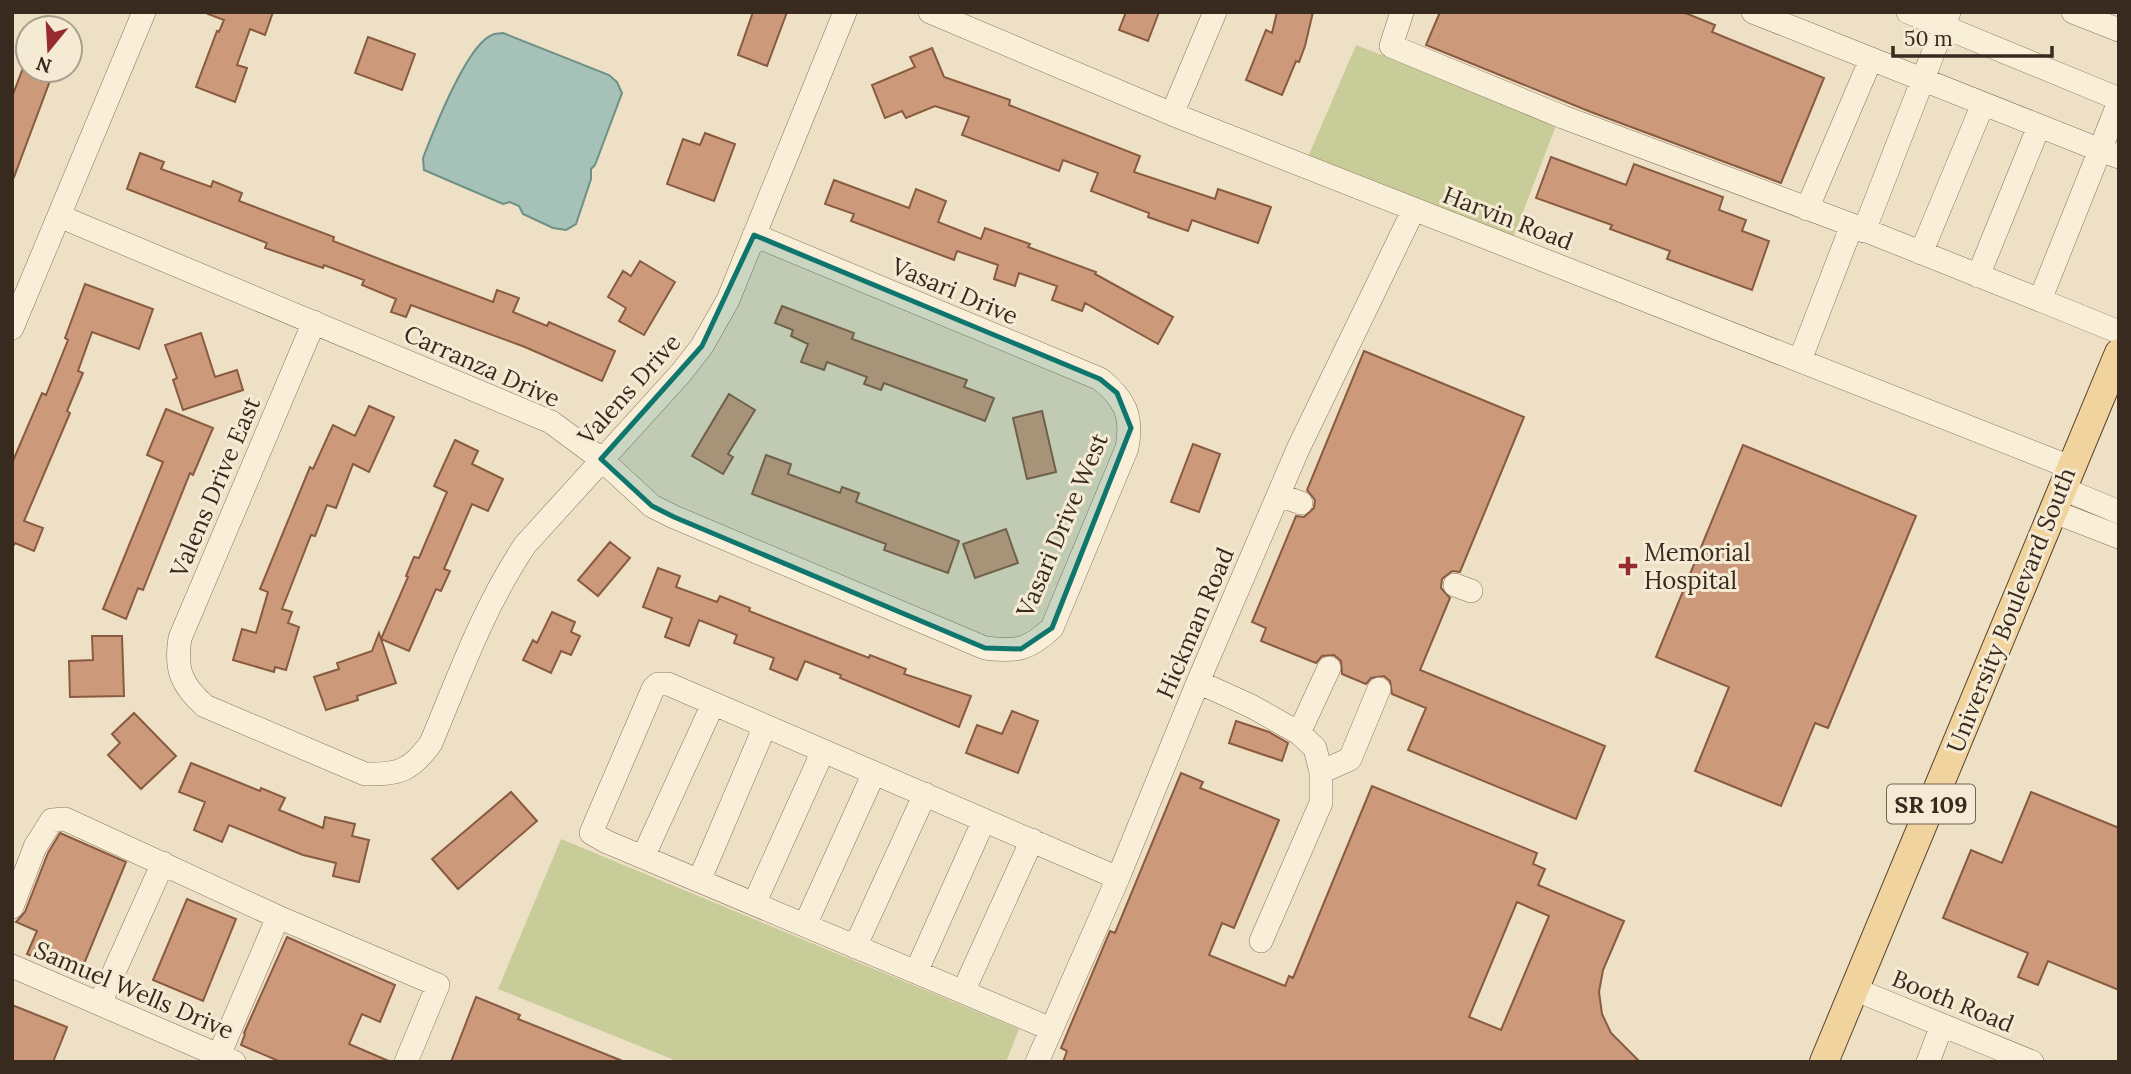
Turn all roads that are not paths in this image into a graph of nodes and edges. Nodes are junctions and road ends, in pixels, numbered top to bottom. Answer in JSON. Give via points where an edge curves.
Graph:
{"nodes":[{"id":1,"x":144,"y":12,"type":"edge"},
{"id":2,"x":845,"y":12,"type":"edge"},
{"id":3,"x":930,"y":12,"type":"edge"},
{"id":4,"x":1215,"y":12,"type":"edge"},
{"id":5,"x":1402,"y":12,"type":"edge"},
{"id":6,"x":1754,"y":12,"type":"edge"},
{"id":7,"x":1908,"y":12,"type":"edge"},
{"id":8,"x":2073,"y":12,"type":"edge"},
{"id":9,"x":1946,"y":20,"type":"edge"},
{"id":10,"x":2119,"y":30,"type":"edge"},
{"id":11,"x":1871,"y":59,"type":"junction"},
{"id":12,"x":1923,"y":80,"type":"junction"},
{"id":13,"x":2119,"y":101,"type":"edge"},
{"id":14,"x":1983,"y":104,"type":"junction"},
{"id":15,"x":1171,"y":114,"type":"junction"},
{"id":16,"x":2039,"y":126,"type":"junction"},
{"id":17,"x":2110,"y":154,"type":"edge"},
{"id":18,"x":1414,"y":209,"type":"junction"},
{"id":19,"x":1807,"y":209,"type":"junction"},
{"id":20,"x":59,"y":216,"type":"junction"},
{"id":21,"x":1858,"y":228,"type":"junction"},
{"id":22,"x":754,"y":235,"type":"junction"},
{"id":23,"x":1921,"y":253,"type":"junction"},
{"id":24,"x":1978,"y":276,"type":"junction"},
{"id":25,"x":2040,"y":300,"type":"junction"},
{"id":26,"x":314,"y":322,"type":"junction"},
{"id":27,"x":12,"y":328,"type":"edge"},
{"id":28,"x":2119,"y":332,"type":"edge"},
{"id":29,"x":1800,"y":360,"type":"junction"},
{"id":30,"x":2115,"y":370,"type":"edge"},
{"id":31,"x":1125,"y":408,"type":"joint"},
{"id":32,"x":601,"y":459,"type":"junction"},
{"id":33,"x":2061,"y":489,"type":"junction"},
{"id":34,"x":1279,"y":495,"type":"junction"},
{"id":35,"x":1301,"y":503,"type":"dead end"},
{"id":36,"x":2119,"y":512,"type":"edge"},
{"id":37,"x":2119,"y":537,"type":"edge"},
{"id":38,"x":1021,"y":649,"type":"joint"},
{"id":39,"x":1329,"y":668,"type":"dead end"},
{"id":40,"x":1198,"y":682,"type":"junction"},
{"id":41,"x":1379,"y":689,"type":"dead end"},
{"id":42,"x":713,"y":704,"type":"junction"},
{"id":43,"x":765,"y":726,"type":"junction"},
{"id":44,"x":1299,"y":733,"type":"junction"},
{"id":45,"x":823,"y":751,"type":"junction"},
{"id":46,"x":404,"y":770,"type":"joint"},
{"id":47,"x":1321,"y":772,"type":"junction"},
{"id":48,"x":874,"y":773,"type":"junction"},
{"id":49,"x":925,"y":794,"type":"junction"},
{"id":50,"x":984,"y":820,"type":"junction"},
{"id":51,"x":1032,"y":840,"type":"junction"},
{"id":52,"x":643,"y":857,"type":"junction"},
{"id":53,"x":163,"y":863,"type":"junction"},
{"id":54,"x":1118,"y":878,"type":"junction"},
{"id":55,"x":699,"y":881,"type":"junction"},
{"id":56,"x":754,"y":904,"type":"junction"},
{"id":57,"x":12,"y":907,"type":"edge"},
{"id":58,"x":278,"y":918,"type":"junction"},
{"id":59,"x":805,"y":925,"type":"junction"},
{"id":60,"x":1261,"y":941,"type":"dead end"},
{"id":61,"x":855,"y":947,"type":"junction"},
{"id":62,"x":12,"y":966,"type":"edge"},
{"id":63,"x":916,"y":972,"type":"junction"},
{"id":64,"x":1854,"y":989,"type":"junction"},
{"id":65,"x":963,"y":992,"type":"junction"},
{"id":66,"x":100,"y":1003,"type":"junction"},
{"id":67,"x":1942,"y":1025,"type":"junction"},
{"id":68,"x":1051,"y":1029,"type":"junction"},
{"id":69,"x":227,"y":1058,"type":"edge"},
{"id":70,"x":406,"y":1062,"type":"edge"},
{"id":71,"x":1037,"y":1062,"type":"edge"},
{"id":72,"x":1824,"y":1062,"type":"edge"},
{"id":73,"x":1928,"y":1062,"type":"edge"},
{"id":74,"x":2032,"y":1062,"type":"edge"}],
"edges":[{"from":1,"to":20,"type":"street"},
{"from":2,"to":22,"type":"street","name":"Valens Drive"},
{"from":3,"to":15,"type":"street","name":"Harvin Road"},
{"from":4,"to":15,"type":"street"},
{"from":5,"to":19,"type":"street","via":[[1391,47]]},
{"from":6,"to":11,"type":"street"},
{"from":7,"to":9,"type":"street"},
{"from":8,"to":10,"type":"street"},
{"from":9,"to":12,"type":"street"},
{"from":9,"to":13,"type":"street"},
{"from":11,"to":12,"type":"street"},
{"from":11,"to":19,"type":"street"},
{"from":12,"to":14,"type":"street"},
{"from":12,"to":21,"type":"street"},
{"from":13,"to":17,"type":"street"},
{"from":14,"to":16,"type":"street"},
{"from":14,"to":23,"type":"street"},
{"from":15,"to":18,"type":"street","name":"Harvin Road"},
{"from":16,"to":17,"type":"street"},
{"from":16,"to":24,"type":"street"},
{"from":17,"to":25,"type":"street"},
{"from":18,"to":29,"type":"street","name":"Harvin Road"},
{"from":18,"to":34,"type":"street","name":"Hickman Road"},
{"from":19,"to":21,"type":"street"},
{"from":20,"to":26,"type":"street","name":"Carranza Drive"},
{"from":20,"to":27,"type":"street"},
{"from":21,"to":23,"type":"street"},
{"from":21,"to":29,"type":"street"},
{"from":22,"to":31,"type":"street","name":"Vasari Drive","via":[[1100,379],[1117,393]]},
{"from":22,"to":32,"type":"street","name":"Valens Drive","via":[[728,300],[702,346]]},
{"from":23,"to":24,"type":"street"},
{"from":24,"to":25,"type":"street"},
{"from":25,"to":28,"type":"street"},
{"from":26,"to":32,"type":"street","name":"Carranza Drive","via":[[551,422]]},
{"from":26,"to":46,"type":"street","name":"Valens Drive East","via":[[180,638],[177,659],[189,692],[205,706],[365,774]]},
{"from":29,"to":33,"type":"street","name":"Harvin Road"},
{"from":30,"to":33,"type":"main road","name":"University Boulevard South","number":"SR 109"},
{"from":31,"to":38,"type":"street","name":"Vasari Drive West","via":[[1131,428],[1128,448],[1052,628]]},
{"from":32,"to":38,"type":"street","name":"Carranza Drive","via":[[652,506],[674,517],[985,648]]},
{"from":32,"to":46,"type":"street","name":"Valens Drive","via":[[505,574],[431,743],[419,760]]},
{"from":33,"to":36,"type":"street"},
{"from":33,"to":37,"type":"street"},
{"from":33,"to":64,"type":"main road","name":"University Boulevard South","number":"SR 109"},
{"from":34,"to":35,"type":"street"},
{"from":34,"to":40,"type":"street","name":"Hickman Road"},
{"from":39,"to":44,"type":"street"},
{"from":40,"to":44,"type":"street"},
{"from":40,"to":54,"type":"street","name":"Hickman Road"},
{"from":41,"to":47,"type":"street","via":[[1350,759]]},
{"from":42,"to":43,"type":"street"},
{"from":42,"to":52,"type":"street"},
{"from":42,"to":52,"type":"street","via":[[668,684],[653,689],[591,833]]},
{"from":43,"to":45,"type":"street"},
{"from":43,"to":55,"type":"street"},
{"from":44,"to":47,"type":"street","via":[[1315,748]]},
{"from":45,"to":48,"type":"street"},
{"from":45,"to":56,"type":"street"},
{"from":47,"to":60,"type":"street","via":[[1321,803]]},
{"from":48,"to":49,"type":"street"},
{"from":48,"to":59,"type":"street"},
{"from":49,"to":50,"type":"street"},
{"from":49,"to":61,"type":"street"},
{"from":50,"to":51,"type":"street"},
{"from":50,"to":63,"type":"street"},
{"from":51,"to":54,"type":"street"},
{"from":51,"to":65,"type":"street"},
{"from":52,"to":55,"type":"street"},
{"from":53,"to":57,"type":"street","via":[[65,819],[52,820],[35,847]]},
{"from":53,"to":58,"type":"street"},
{"from":53,"to":66,"type":"street"},
{"from":54,"to":68,"type":"street","name":"Hickman Road"},
{"from":55,"to":56,"type":"street"},
{"from":56,"to":59,"type":"street"},
{"from":58,"to":69,"type":"street"},
{"from":58,"to":70,"type":"street","via":[[439,985]]},
{"from":59,"to":61,"type":"street"},
{"from":61,"to":63,"type":"street"},
{"from":62,"to":66,"type":"street","name":"Samuel Wells Drive"},
{"from":63,"to":65,"type":"street"},
{"from":64,"to":67,"type":"street","name":"Booth Road"},
{"from":64,"to":72,"type":"main road","name":"University Boulevard South","number":"SR 109"},
{"from":65,"to":68,"type":"street"},
{"from":66,"to":69,"type":"street","name":"Samuel Wells Drive"},
{"from":67,"to":73,"type":"street"},
{"from":67,"to":74,"type":"street","name":"Booth Road"},
{"from":68,"to":71,"type":"street","name":"Hickman Road"}]}
